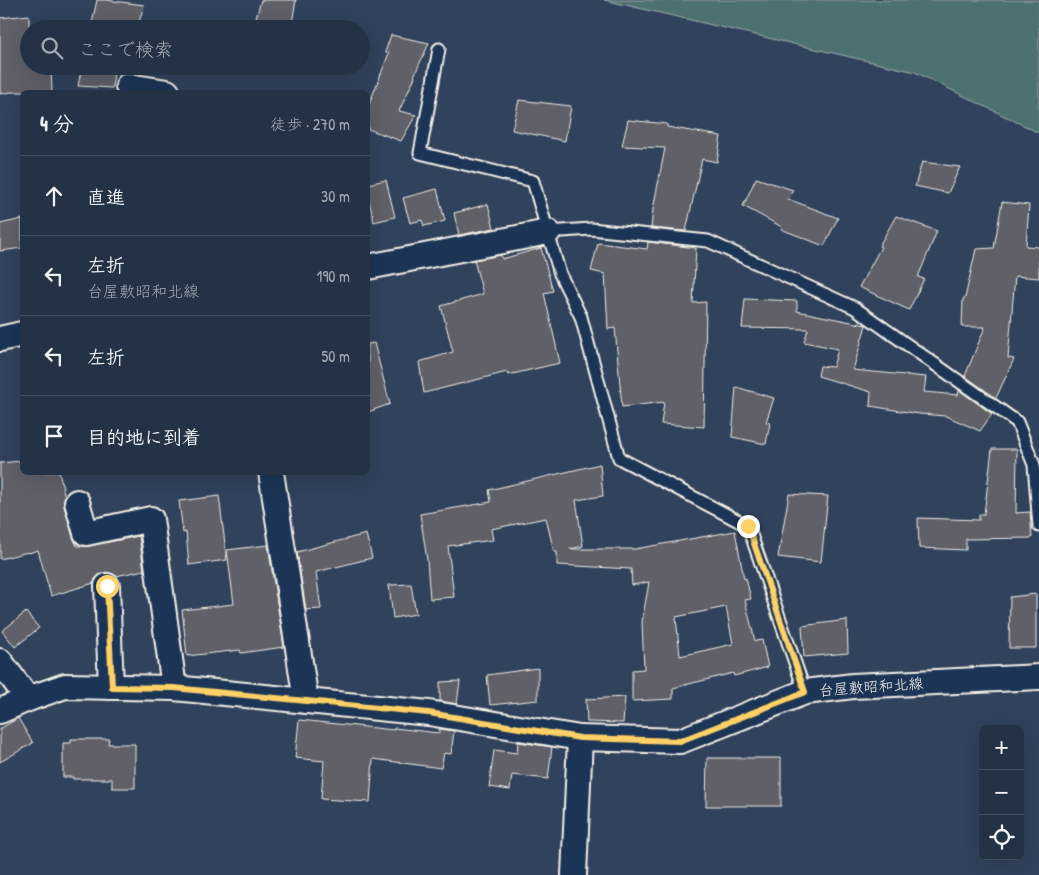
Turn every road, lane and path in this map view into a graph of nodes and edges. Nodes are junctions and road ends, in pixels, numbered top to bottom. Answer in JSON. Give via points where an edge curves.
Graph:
{"nodes":[{"id":1,"x":439,"y":49,"type":"dead end"},
{"id":2,"x":128,"y":86,"type":"dead end"},
{"id":3,"x":154,"y":90,"type":"edge"},
{"id":4,"x":548,"y":232,"type":"junction"},
{"id":5,"x":370,"y":267,"type":"edge"},
{"id":6,"x":20,"y":334,"type":"edge"},
{"id":7,"x":0,"y":339,"type":"edge"},
{"id":8,"x":271,"y":475,"type":"edge"},
{"id":9,"x":78,"y":502,"type":"dead end"},
{"id":10,"x":1039,"y":526,"type":"edge"},
{"id":11,"x":107,"y":586,"type":"dead end"},
{"id":12,"x":0,"y":661,"type":"edge"},
{"id":13,"x":1039,"y":677,"type":"edge"},
{"id":14,"x":112,"y":687,"type":"junction"},
{"id":15,"x":174,"y":688,"type":"junction"},
{"id":16,"x":805,"y":692,"type":"junction"},
{"id":17,"x":28,"y":699,"type":"junction"},
{"id":18,"x":306,"y":701,"type":"junction"},
{"id":19,"x":0,"y":711,"type":"edge"},
{"id":20,"x":580,"y":738,"type":"junction"},
{"id":21,"x":574,"y":875,"type":"edge"}],
"edges":[{"from":1,"to":4,"type":"lane","via":[[420,153],[533,181]]},
{"from":2,"to":3,"type":"street"},
{"from":4,"to":5,"type":"street"},
{"from":4,"to":10,"type":"lane","via":[[591,229],[708,241],[855,308],[1017,422],[1034,466]]},
{"from":4,"to":16,"type":"lane","via":[[560,274],[581,317],[620,458],[748,526]]},
{"from":6,"to":7,"type":"street"},
{"from":8,"to":18,"type":"street"},
{"from":9,"to":15,"type":"street","via":[[86,533],[151,519]]},
{"from":11,"to":14,"type":"street"},
{"from":12,"to":17,"type":"street"},
{"from":13,"to":16,"type":"street","name":"台屋敷昭和北線","via":[[852,686]]},
{"from":14,"to":15,"type":"street","name":"台屋敷昭和北線"},
{"from":14,"to":17,"type":"street","name":"台屋敷昭和北線","via":[[65,686]]},
{"from":15,"to":18,"type":"street","name":"台屋敷昭和北線"},
{"from":16,"to":20,"type":"street","name":"台屋敷昭和北線","via":[[680,741]]},
{"from":17,"to":19,"type":"street","name":"台屋敷昭和北線"},
{"from":18,"to":20,"type":"street","name":"台屋敷昭和北線","via":[[429,713]]},
{"from":20,"to":21,"type":"street"}]}
